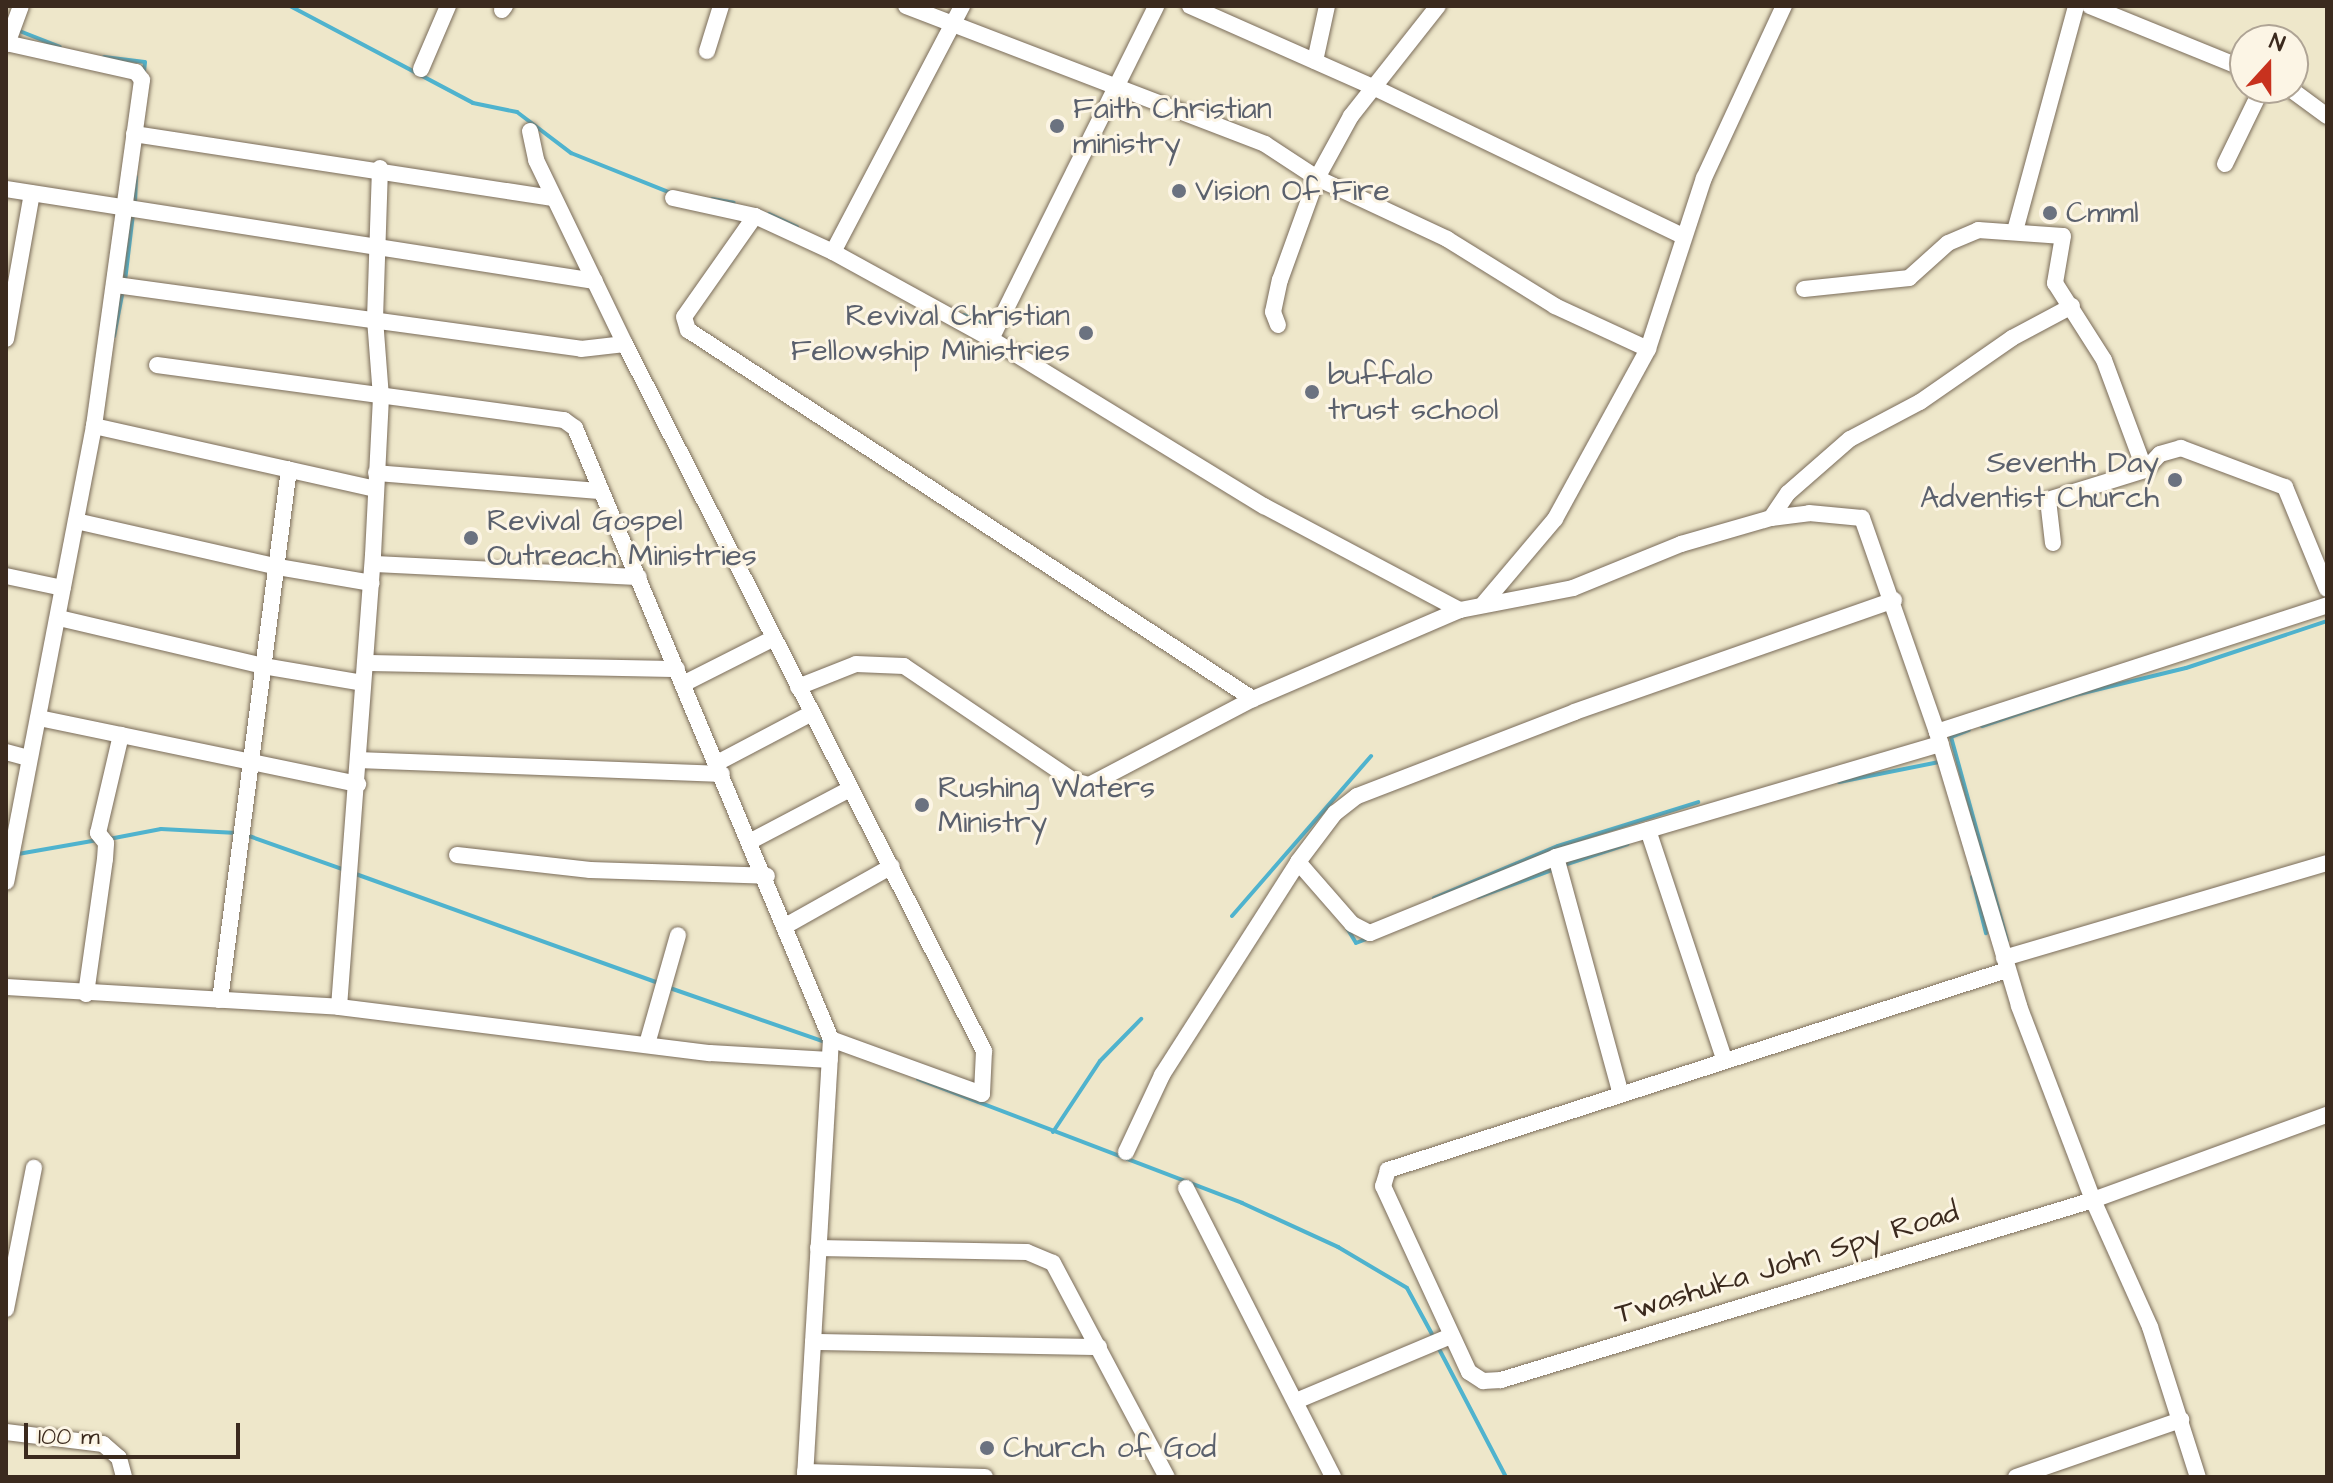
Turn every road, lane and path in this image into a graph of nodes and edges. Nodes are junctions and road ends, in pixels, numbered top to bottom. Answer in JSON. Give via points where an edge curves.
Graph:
{"nodes":[{"id":1,"x":21,"y":6,"type":"edge"},
{"id":2,"x":448,"y":6,"type":"edge"},
{"id":3,"x":721,"y":6,"type":"edge"},
{"id":4,"x":906,"y":6,"type":"edge"},
{"id":5,"x":962,"y":6,"type":"edge"},
{"id":6,"x":1156,"y":6,"type":"edge"},
{"id":7,"x":1190,"y":6,"type":"edge"},
{"id":8,"x":1327,"y":6,"type":"edge"},
{"id":9,"x":1438,"y":6,"type":"edge"},
{"id":10,"x":1784,"y":6,"type":"edge"},
{"id":11,"x":2076,"y":6,"type":"edge"},
{"id":12,"x":2090,"y":6,"type":"edge"},
{"id":13,"x":954,"y":24,"type":"junction"},
{"id":14,"x":7,"y":44,"type":"edge"},
{"id":15,"x":707,"y":51,"type":"dead end"},
{"id":16,"x":1315,"y":61,"type":"junction"},
{"id":17,"x":2229,"y":62,"type":"edge"},
{"id":18,"x":421,"y":69,"type":"dead end"},
{"id":19,"x":1115,"y":87,"type":"junction"},
{"id":20,"x":1373,"y":87,"type":"junction"},
{"id":21,"x":2309,"y":103,"type":"edge"},
{"id":22,"x":2254,"y":104,"type":"edge"},
{"id":23,"x":2327,"y":116,"type":"edge"},
{"id":24,"x":530,"y":131,"type":"dead end"},
{"id":25,"x":134,"y":134,"type":"junction"},
{"id":26,"x":2225,"y":164,"type":"dead end"},
{"id":27,"x":380,"y":168,"type":"junction"},
{"id":28,"x":1317,"y":178,"type":"junction"},
{"id":29,"x":6,"y":189,"type":"edge"},
{"id":30,"x":32,"y":193,"type":"junction"},
{"id":31,"x":553,"y":198,"type":"junction"},
{"id":32,"x":673,"y":198,"type":"dead end"},
{"id":33,"x":128,"y":207,"type":"junction"},
{"id":34,"x":755,"y":216,"type":"junction"},
{"id":35,"x":2015,"y":231,"type":"junction"},
{"id":36,"x":1681,"y":235,"type":"junction"},
{"id":37,"x":380,"y":246,"type":"junction"},
{"id":38,"x":833,"y":252,"type":"junction"},
{"id":39,"x":595,"y":281,"type":"junction"},
{"id":40,"x":116,"y":285,"type":"junction"},
{"id":41,"x":1804,"y":289,"type":"dead end"},
{"id":42,"x":2072,"y":306,"type":"junction"},
{"id":43,"x":375,"y":319,"type":"junction"},
{"id":44,"x":1278,"y":325,"type":"dead end"},
{"id":45,"x":6,"y":339,"type":"edge"},
{"id":46,"x":991,"y":339,"type":"junction"},
{"id":47,"x":625,"y":344,"type":"junction"},
{"id":48,"x":1648,"y":349,"type":"junction"},
{"id":49,"x":157,"y":365,"type":"dead end"},
{"id":50,"x":381,"y":397,"type":"junction"},
{"id":51,"x":94,"y":426,"type":"junction"},
{"id":52,"x":289,"y":469,"type":"junction"},
{"id":53,"x":2145,"y":470,"type":"junction"},
{"id":54,"x":376,"y":481,"type":"junction"},
{"id":55,"x":600,"y":491,"type":"junction"},
{"id":56,"x":1771,"y":518,"type":"junction"},
{"id":57,"x":76,"y":521,"type":"junction"},
{"id":58,"x":2053,"y":543,"type":"dead end"},
{"id":59,"x":373,"y":564,"type":"junction"},
{"id":60,"x":278,"y":567,"type":"junction"},
{"id":61,"x":6,"y":576,"type":"edge"},
{"id":62,"x":639,"y":577,"type":"junction"},
{"id":63,"x":372,"y":583,"type":"junction"},
{"id":64,"x":63,"y":588,"type":"junction"},
{"id":65,"x":2327,"y":589,"type":"edge"},
{"id":66,"x":1894,"y":600,"type":"junction"},
{"id":67,"x":1484,"y":603,"type":"junction"},
{"id":68,"x":2327,"y":605,"type":"edge"},
{"id":69,"x":1460,"y":610,"type":"junction"},
{"id":70,"x":59,"y":618,"type":"junction"},
{"id":71,"x":774,"y":638,"type":"junction"},
{"id":72,"x":365,"y":663,"type":"junction"},
{"id":73,"x":263,"y":666,"type":"junction"},
{"id":74,"x":680,"y":676,"type":"junction"},
{"id":75,"x":363,"y":683,"type":"junction"},
{"id":76,"x":798,"y":687,"type":"junction"},
{"id":77,"x":1253,"y":699,"type":"junction"},
{"id":78,"x":812,"y":713,"type":"junction"},
{"id":79,"x":39,"y":718,"type":"junction"},
{"id":80,"x":121,"y":735,"type":"junction"},
{"id":81,"x":1939,"y":738,"type":"junction"},
{"id":82,"x":6,"y":752,"type":"edge"},
{"id":83,"x":29,"y":758,"type":"junction"},
{"id":84,"x":359,"y":760,"type":"junction"},
{"id":85,"x":251,"y":762,"type":"junction"},
{"id":86,"x":720,"y":769,"type":"junction"},
{"id":87,"x":358,"y":784,"type":"junction"},
{"id":88,"x":850,"y":789,"type":"junction"},
{"id":89,"x":1648,"y":830,"type":"junction"},
{"id":90,"x":751,"y":841,"type":"junction"},
{"id":91,"x":457,"y":855,"type":"dead end"},
{"id":92,"x":1556,"y":857,"type":"junction"},
{"id":93,"x":1298,"y":862,"type":"junction"},
{"id":94,"x":2327,"y":863,"type":"edge"},
{"id":95,"x":892,"y":866,"type":"junction"},
{"id":96,"x":767,"y":876,"type":"junction"},
{"id":97,"x":6,"y":882,"type":"edge"},
{"id":98,"x":787,"y":925,"type":"junction"},
{"id":99,"x":678,"y":935,"type":"dead end"},
{"id":100,"x":2005,"y":964,"type":"junction"},
{"id":101,"x":6,"y":987,"type":"edge"},
{"id":102,"x":86,"y":994,"type":"junction"},
{"id":103,"x":220,"y":1000,"type":"junction"},
{"id":104,"x":339,"y":1007,"type":"junction"},
{"id":105,"x":831,"y":1039,"type":"junction"},
{"id":106,"x":647,"y":1044,"type":"junction"},
{"id":107,"x":1724,"y":1059,"type":"junction"},
{"id":108,"x":830,"y":1060,"type":"junction"},
{"id":109,"x":1621,"y":1094,"type":"junction"},
{"id":110,"x":2327,"y":1115,"type":"edge"},
{"id":111,"x":1126,"y":1152,"type":"dead end"},
{"id":112,"x":34,"y":1168,"type":"dead end"},
{"id":113,"x":1186,"y":1188,"type":"dead end"},
{"id":114,"x":2093,"y":1200,"type":"junction"},
{"id":115,"x":818,"y":1248,"type":"junction"},
{"id":116,"x":6,"y":1309,"type":"edge"},
{"id":117,"x":1451,"y":1336,"type":"junction"},
{"id":118,"x":813,"y":1342,"type":"junction"},
{"id":119,"x":1099,"y":1347,"type":"junction"},
{"id":120,"x":1296,"y":1401,"type":"junction"},
{"id":121,"x":2181,"y":1420,"type":"junction"},
{"id":122,"x":6,"y":1432,"type":"edge"},
{"id":123,"x":805,"y":1474,"type":"edge"},
{"id":124,"x":124,"y":1477,"type":"edge"},
{"id":125,"x":985,"y":1477,"type":"edge"},
{"id":126,"x":1167,"y":1477,"type":"edge"},
{"id":127,"x":1333,"y":1477,"type":"edge"},
{"id":128,"x":2016,"y":1477,"type":"edge"},
{"id":129,"x":2198,"y":1477,"type":"edge"}],
"edges":[{"from":1,"to":14,"type":"street"},
{"from":2,"to":18,"type":"street"},
{"from":3,"to":15,"type":"street"},
{"from":4,"to":13,"type":"street"},
{"from":5,"to":13,"type":"street"},
{"from":6,"to":19,"type":"street"},
{"from":7,"to":16,"type":"street"},
{"from":8,"to":16,"type":"street"},
{"from":9,"to":20,"type":"street"},
{"from":10,"to":36,"type":"street"},
{"from":11,"to":35,"type":"street"},
{"from":12,"to":17,"type":"street"},
{"from":13,"to":19,"type":"street"},
{"from":13,"to":38,"type":"street"},
{"from":14,"to":25,"type":"street","via":[[136,72],[142,80]]},
{"from":16,"to":20,"type":"street"},
{"from":19,"to":28,"type":"street","via":[[1252,138]]},
{"from":19,"to":46,"type":"street"},
{"from":20,"to":28,"type":"street"},
{"from":20,"to":36,"type":"street"},
{"from":21,"to":23,"type":"street"},
{"from":22,"to":26,"type":"street"},
{"from":24,"to":31,"type":"street"},
{"from":25,"to":27,"type":"street"},
{"from":25,"to":33,"type":"street"},
{"from":27,"to":31,"type":"street"},
{"from":27,"to":37,"type":"street"},
{"from":28,"to":44,"type":"street","via":[[1280,280],[1273,312]]},
{"from":28,"to":48,"type":"street","via":[[1447,239],[1555,306]]},
{"from":29,"to":30,"type":"street"},
{"from":30,"to":33,"type":"street"},
{"from":30,"to":45,"type":"street"},
{"from":31,"to":39,"type":"street"},
{"from":32,"to":34,"type":"street"},
{"from":33,"to":37,"type":"street"},
{"from":33,"to":40,"type":"street"},
{"from":34,"to":38,"type":"street"},
{"from":34,"to":77,"type":"street","via":[[684,317],[688,330]]},
{"from":35,"to":41,"type":"street","via":[[1962,235],[1909,278],[1890,284]]},
{"from":35,"to":42,"type":"street","via":[[2063,236],[2053,275]]},
{"from":36,"to":48,"type":"street","via":[[1677,267]]},
{"from":37,"to":39,"type":"street"},
{"from":37,"to":43,"type":"street"},
{"from":38,"to":46,"type":"street"},
{"from":39,"to":47,"type":"street"},
{"from":40,"to":43,"type":"street"},
{"from":40,"to":51,"type":"street"},
{"from":42,"to":53,"type":"street","via":[[2104,360]]},
{"from":42,"to":56,"type":"street","via":[[2012,338],[1920,402],[1850,439],[1788,493]]},
{"from":43,"to":47,"type":"street","via":[[581,349]]},
{"from":43,"to":50,"type":"street"},
{"from":46,"to":69,"type":"street","via":[[1264,506]]},
{"from":47,"to":71,"type":"street"},
{"from":48,"to":67,"type":"street","via":[[1555,519]]},
{"from":49,"to":50,"type":"street"},
{"from":50,"to":54,"type":"street"},
{"from":50,"to":55,"type":"street","via":[[568,421]]},
{"from":51,"to":52,"type":"street"},
{"from":51,"to":57,"type":"street"},
{"from":52,"to":54,"type":"street"},
{"from":52,"to":60,"type":"street"},
{"from":53,"to":58,"type":"street","via":[[2048,500]]},
{"from":53,"to":65,"type":"street","via":[[2160,454],[2181,448],[2285,487]]},
{"from":54,"to":55,"type":"street"},
{"from":54,"to":59,"type":"street"},
{"from":55,"to":62,"type":"street"},
{"from":56,"to":66,"type":"street","via":[[1856,514],[1871,533]]},
{"from":56,"to":67,"type":"street","via":[[1681,544],[1573,588]]},
{"from":57,"to":60,"type":"street"},
{"from":57,"to":64,"type":"street"},
{"from":59,"to":62,"type":"street"},
{"from":59,"to":63,"type":"street"},
{"from":60,"to":63,"type":"street"},
{"from":60,"to":73,"type":"street"},
{"from":61,"to":64,"type":"street"},
{"from":62,"to":74,"type":"street"},
{"from":63,"to":72,"type":"street"},
{"from":64,"to":70,"type":"street"},
{"from":66,"to":81,"type":"street"},
{"from":66,"to":93,"type":"street","via":[[1575,712],[1357,796],[1335,813]]},
{"from":67,"to":69,"type":"street"},
{"from":68,"to":81,"type":"street"},
{"from":69,"to":77,"type":"street"},
{"from":70,"to":73,"type":"street"},
{"from":70,"to":79,"type":"street"},
{"from":71,"to":74,"type":"street"},
{"from":71,"to":76,"type":"street"},
{"from":72,"to":74,"type":"street"},
{"from":72,"to":75,"type":"street"},
{"from":73,"to":75,"type":"street"},
{"from":73,"to":85,"type":"street"},
{"from":74,"to":86,"type":"street"},
{"from":75,"to":84,"type":"street"},
{"from":76,"to":77,"type":"street","via":[[865,662],[904,666],[1062,773],[1089,785]]},
{"from":76,"to":78,"type":"street"},
{"from":78,"to":86,"type":"street"},
{"from":78,"to":88,"type":"street"},
{"from":79,"to":80,"type":"street"},
{"from":79,"to":83,"type":"street"},
{"from":80,"to":85,"type":"street"},
{"from":80,"to":102,"type":"street","via":[[98,833],[106,843],[105,859]]},
{"from":81,"to":89,"type":"street"},
{"from":81,"to":100,"type":"street"},
{"from":82,"to":83,"type":"street"},
{"from":83,"to":97,"type":"street"},
{"from":84,"to":86,"type":"street"},
{"from":84,"to":87,"type":"street"},
{"from":85,"to":87,"type":"street"},
{"from":85,"to":103,"type":"street"},
{"from":86,"to":90,"type":"street"},
{"from":87,"to":104,"type":"street"},
{"from":88,"to":90,"type":"street"},
{"from":88,"to":95,"type":"street"},
{"from":89,"to":92,"type":"street"},
{"from":89,"to":107,"type":"street"},
{"from":90,"to":96,"type":"street"},
{"from":91,"to":96,"type":"street","via":[[604,871]]},
{"from":92,"to":93,"type":"street","via":[[1370,933],[1357,930]]},
{"from":92,"to":109,"type":"street"},
{"from":93,"to":111,"type":"street","via":[[1162,1075]]},
{"from":94,"to":100,"type":"street"},
{"from":95,"to":98,"type":"street"},
{"from":95,"to":105,"type":"street","via":[[984,1051],[982,1094]]},
{"from":96,"to":98,"type":"street"},
{"from":98,"to":105,"type":"street"},
{"from":99,"to":106,"type":"street"},
{"from":100,"to":107,"type":"street"},
{"from":100,"to":114,"type":"street"},
{"from":101,"to":102,"type":"street"},
{"from":102,"to":103,"type":"street"},
{"from":103,"to":104,"type":"street"},
{"from":104,"to":106,"type":"street"},
{"from":105,"to":108,"type":"street"},
{"from":106,"to":108,"type":"street"},
{"from":107,"to":109,"type":"street"},
{"from":108,"to":115,"type":"street"},
{"from":109,"to":117,"type":"street","name":"Twashuka John Spy Road","via":[[1383,1174],[1383,1186]]},
{"from":110,"to":114,"type":"street","name":"Twashuka John Spy Road"},
{"from":112,"to":116,"type":"street"},
{"from":113,"to":120,"type":"street"},
{"from":114,"to":117,"type":"street","name":"Twashuka John Spy Road","via":[[1493,1382],[1469,1372]]},
{"from":114,"to":121,"type":"street","via":[[2130,1275]]},
{"from":115,"to":118,"type":"street"},
{"from":115,"to":119,"type":"street","via":[[1041,1256],[1063,1274]]},
{"from":117,"to":120,"type":"street"},
{"from":118,"to":119,"type":"street"},
{"from":118,"to":123,"type":"street"},
{"from":119,"to":126,"type":"street"},
{"from":120,"to":127,"type":"street"},
{"from":121,"to":128,"type":"street"},
{"from":121,"to":129,"type":"street"},
{"from":122,"to":124,"type":"street","via":[[103,1444],[119,1458]]},
{"from":123,"to":125,"type":"street"}]}
